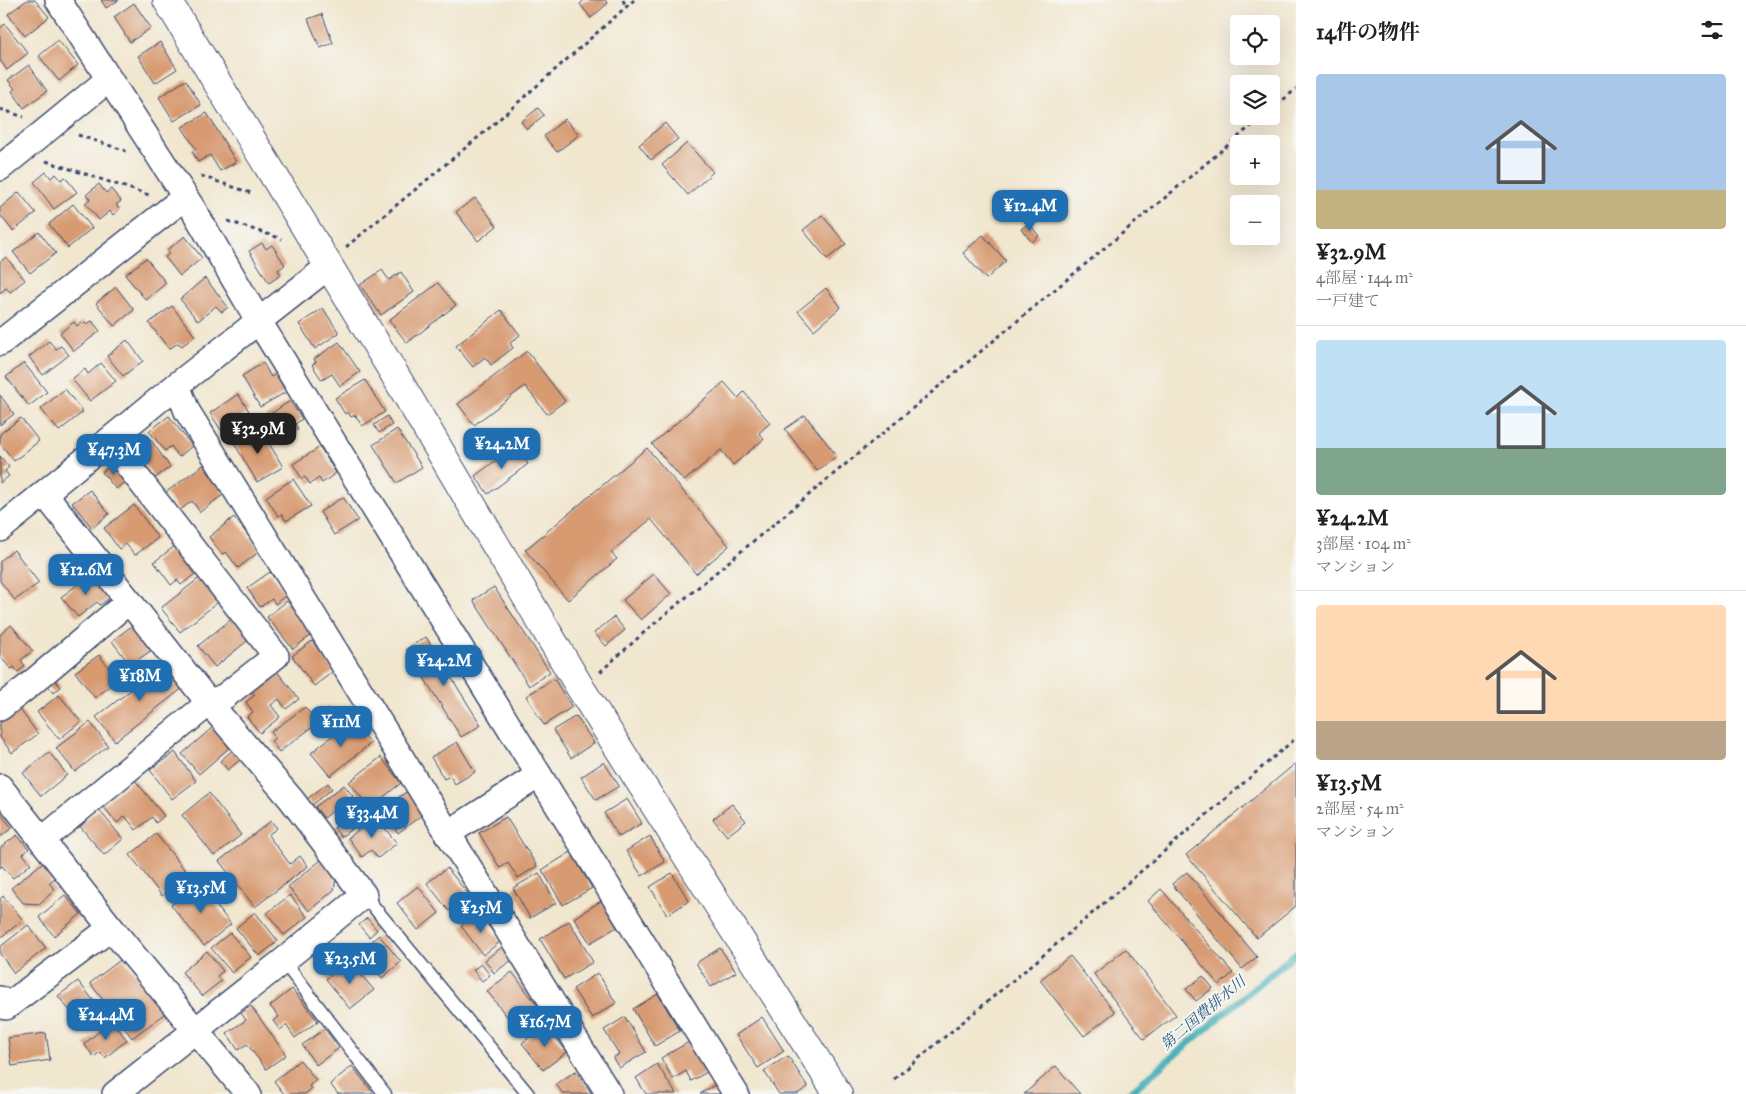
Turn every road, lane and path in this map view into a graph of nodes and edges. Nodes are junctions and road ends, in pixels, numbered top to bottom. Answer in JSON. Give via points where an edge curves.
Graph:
{"nodes":[{"id":1,"x":58,"y":0,"type":"edge"},
{"id":2,"x":167,"y":0,"type":"edge"},
{"id":3,"x":623,"y":0,"type":"edge"},
{"id":4,"x":634,"y":0,"type":"edge"},
{"id":5,"x":626,"y":7,"type":"junction"},
{"id":6,"x":109,"y":79,"type":"junction"},
{"id":7,"x":1296,"y":89,"type":"edge"},
{"id":8,"x":1280,"y":102,"type":"edge"},
{"id":9,"x":1252,"y":125,"type":"edge"},
{"id":10,"x":19,"y":152,"type":"junction"},
{"id":11,"x":0,"y":168,"type":"edge"},
{"id":12,"x":184,"y":203,"type":"junction"},
{"id":13,"x":285,"y":240,"type":"dead end"},
{"id":14,"x":329,"y":266,"type":"junction"},
{"id":15,"x":258,"y":320,"type":"junction"},
{"id":16,"x":0,"y":343,"type":"edge"},
{"id":17,"x":177,"y":385,"type":"junction"},
{"id":18,"x":109,"y":441,"type":"junction"},
{"id":19,"x":44,"y":493,"type":"junction"},
{"id":20,"x":0,"y":529,"type":"edge"},
{"id":21,"x":129,"y":601,"type":"junction"},
{"id":22,"x":581,"y":689,"type":"junction"},
{"id":23,"x":209,"y":703,"type":"junction"},
{"id":24,"x":0,"y":708,"type":"edge"},
{"id":25,"x":1296,"y":738,"type":"edge"},
{"id":26,"x":539,"y":775,"type":"junction"},
{"id":27,"x":0,"y":787,"type":"edge"},
{"id":28,"x":448,"y":834,"type":"junction"},
{"id":29,"x":42,"y":840,"type":"junction"},
{"id":30,"x":364,"y":895,"type":"junction"},
{"id":31,"x":111,"y":928,"type":"junction"},
{"id":32,"x":283,"y":962,"type":"junction"},
{"id":33,"x":0,"y":999,"type":"edge"},
{"id":34,"x":196,"y":1030,"type":"junction"},
{"id":35,"x":894,"y":1080,"type":"dead end"},
{"id":36,"x":115,"y":1094,"type":"edge"},
{"id":37,"x":248,"y":1094,"type":"edge"},
{"id":38,"x":385,"y":1094,"type":"edge"},
{"id":39,"x":528,"y":1094,"type":"edge"},
{"id":40,"x":609,"y":1094,"type":"edge"},
{"id":41,"x":736,"y":1094,"type":"edge"},
{"id":42,"x":838,"y":1094,"type":"edge"}],
"edges":[{"from":1,"to":6,"type":"street"},
{"from":2,"to":14,"type":"street"},
{"from":3,"to":5,"type":"path"},
{"from":4,"to":5,"type":"path"},
{"from":5,"to":14,"type":"path","via":[[487,130],[338,254]]},
{"from":6,"to":10,"type":"street"},
{"from":6,"to":12,"type":"street"},
{"from":7,"to":8,"type":"path"},
{"from":9,"to":22,"type":"path","via":[[648,629]]},
{"from":10,"to":11,"type":"street"},
{"from":10,"to":12,"type":"path"},
{"from":12,"to":13,"type":"path"},
{"from":12,"to":15,"type":"street"},
{"from":12,"to":16,"type":"street"},
{"from":14,"to":15,"type":"street"},
{"from":14,"to":22,"type":"street"},
{"from":15,"to":17,"type":"street"},
{"from":15,"to":26,"type":"street"},
{"from":17,"to":18,"type":"street"},
{"from":17,"to":28,"type":"street","via":[[187,411]]},
{"from":18,"to":19,"type":"street"},
{"from":18,"to":23,"type":"street","via":[[276,656],[225,696]]},
{"from":19,"to":20,"type":"street"},
{"from":19,"to":21,"type":"street"},
{"from":21,"to":23,"type":"street"},
{"from":21,"to":24,"type":"street"},
{"from":22,"to":42,"type":"street"},
{"from":23,"to":29,"type":"street"},
{"from":23,"to":30,"type":"street","via":[[291,799]]},
{"from":25,"to":35,"type":"path"},
{"from":26,"to":28,"type":"street"},
{"from":26,"to":41,"type":"street"},
{"from":27,"to":29,"type":"street"},
{"from":28,"to":40,"type":"street"},
{"from":29,"to":31,"type":"street"},
{"from":30,"to":32,"type":"street"},
{"from":30,"to":39,"type":"lane"},
{"from":31,"to":33,"type":"street","via":[[6,1007]]},
{"from":31,"to":34,"type":"street"},
{"from":32,"to":34,"type":"street"},
{"from":32,"to":38,"type":"lane"},
{"from":34,"to":36,"type":"street"},
{"from":34,"to":37,"type":"street"}]}
